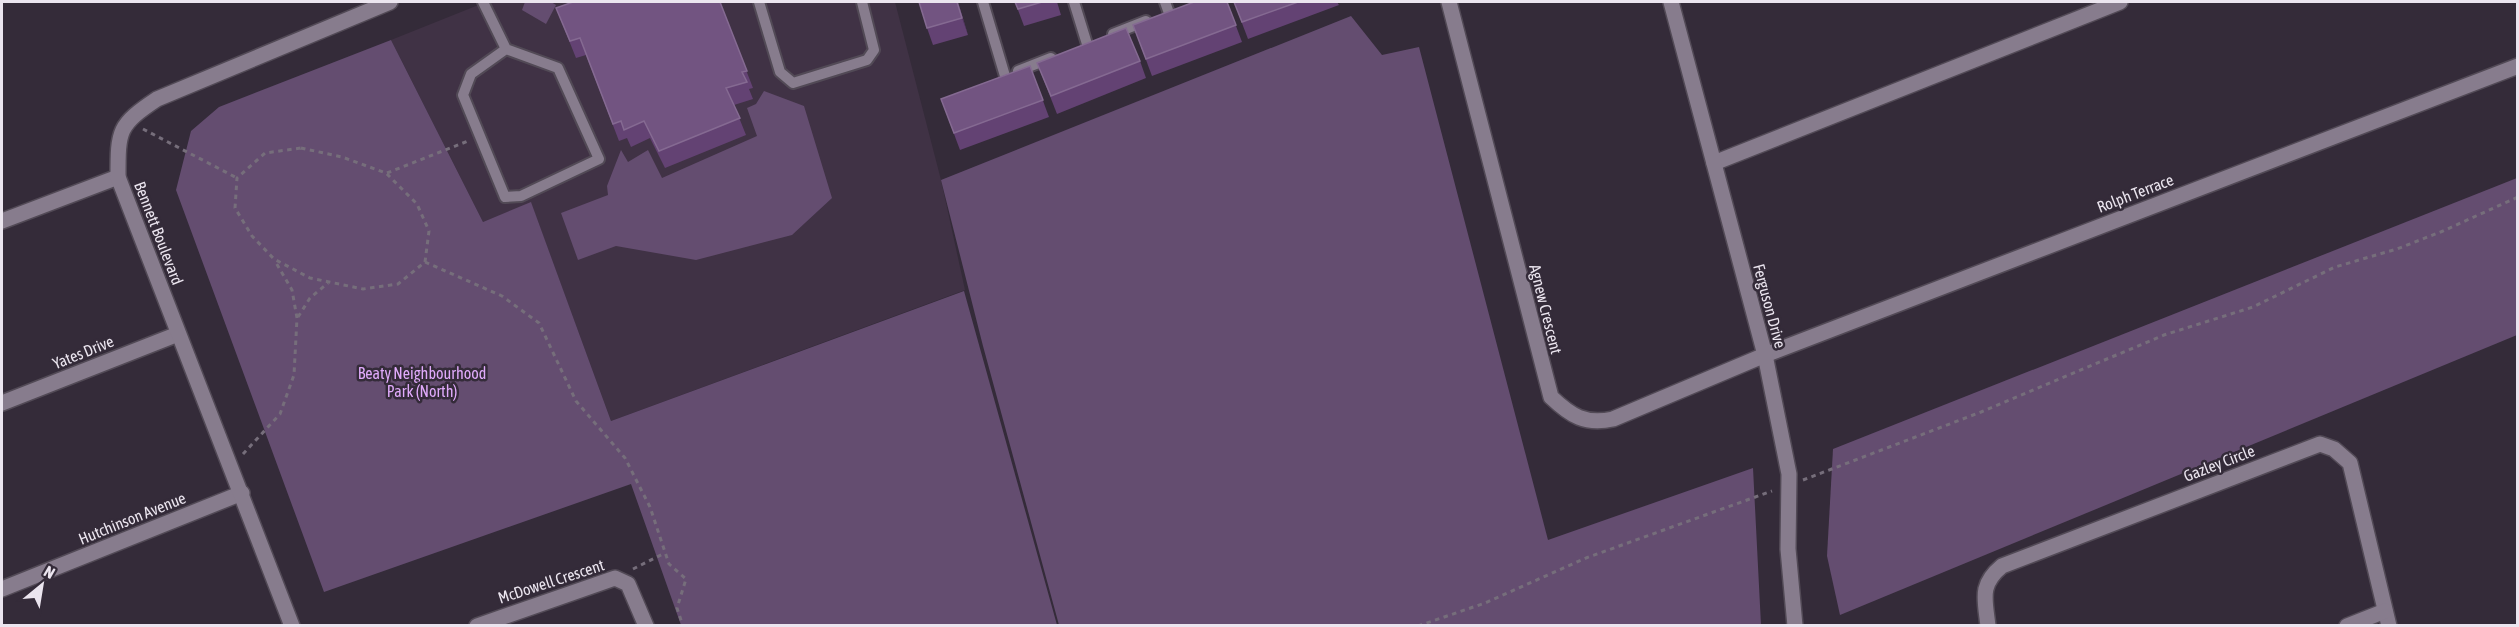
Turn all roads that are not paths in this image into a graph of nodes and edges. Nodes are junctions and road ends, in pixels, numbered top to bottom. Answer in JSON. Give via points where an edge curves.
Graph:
{"nodes":[{"id":1,"x":390,"y":2,"type":"edge"},
{"id":2,"x":483,"y":2,"type":"edge"},
{"id":3,"x":759,"y":2,"type":"edge"},
{"id":4,"x":862,"y":2,"type":"edge"},
{"id":5,"x":983,"y":2,"type":"edge"},
{"id":6,"x":1074,"y":2,"type":"edge"},
{"id":7,"x":1449,"y":2,"type":"edge"},
{"id":8,"x":1671,"y":2,"type":"edge"},
{"id":9,"x":2120,"y":2,"type":"edge"},
{"id":10,"x":1171,"y":8,"type":"edge"},
{"id":11,"x":1087,"y":44,"type":"junction"},
{"id":12,"x":507,"y":49,"type":"junction"},
{"id":13,"x":2517,"y":66,"type":"edge"},
{"id":14,"x":1714,"y":162,"type":"junction"},
{"id":15,"x":118,"y":177,"type":"junction"},
{"id":16,"x":2,"y":221,"type":"edge"},
{"id":17,"x":178,"y":334,"type":"junction"},
{"id":18,"x":1765,"y":355,"type":"junction"},
{"id":19,"x":2,"y":404,"type":"edge"},
{"id":20,"x":242,"y":493,"type":"junction"},
{"id":21,"x":2,"y":589,"type":"edge"},
{"id":22,"x":2387,"y":618,"type":"edge"},
{"id":23,"x":292,"y":626,"type":"edge"},
{"id":24,"x":477,"y":626,"type":"edge"},
{"id":25,"x":646,"y":626,"type":"edge"},
{"id":26,"x":1795,"y":626,"type":"edge"},
{"id":27,"x":1988,"y":626,"type":"edge"},
{"id":28,"x":2347,"y":626,"type":"edge"}],
"edges":[{"from":1,"to":15,"type":"street","name":"Bennett Boulevard","via":[[157,99],[127,121],[120,135]]},
{"from":2,"to":12,"type":"lane"},
{"from":3,"to":4,"type":"lane","via":[[780,72],[793,83],[867,60],[874,50]]},
{"from":5,"to":11,"type":"lane","via":[[999,78]]},
{"from":6,"to":11,"type":"lane"},
{"from":7,"to":18,"type":"street","name":"Agnew Crescent","via":[[1551,398],[1580,419],[1613,419]]},
{"from":8,"to":14,"type":"street","name":"Ferguson Drive"},
{"from":9,"to":14,"type":"street"},
{"from":10,"to":11,"type":"lane"},
{"from":12,"to":12,"type":"lane","via":[[471,74],[464,95],[505,197],[520,196],[599,159],[558,68]]},
{"from":13,"to":18,"type":"street","name":"Rolph Terrace"},
{"from":14,"to":18,"type":"street","name":"Ferguson Drive"},
{"from":15,"to":16,"type":"street"},
{"from":15,"to":17,"type":"street","name":"Bennett Boulevard"},
{"from":17,"to":19,"type":"street","name":"Yates Drive"},
{"from":17,"to":20,"type":"street","name":"Bennett Boulevard"},
{"from":18,"to":26,"type":"street","name":"Ferguson Drive","via":[[1789,474],[1788,549]]},
{"from":20,"to":21,"type":"street","name":"Hutchinson Avenue"},
{"from":20,"to":23,"type":"street","name":"Bennett Boulevard"},
{"from":22,"to":27,"type":"street","name":"Gazley Circle","via":[[2350,463],[2334,449],[2320,444],[2002,566],[1991,575],[1985,589]]},
{"from":22,"to":28,"type":"street"},
{"from":24,"to":25,"type":"street","name":"McDowell Crescent","via":[[615,578],[628,584]]}]}
